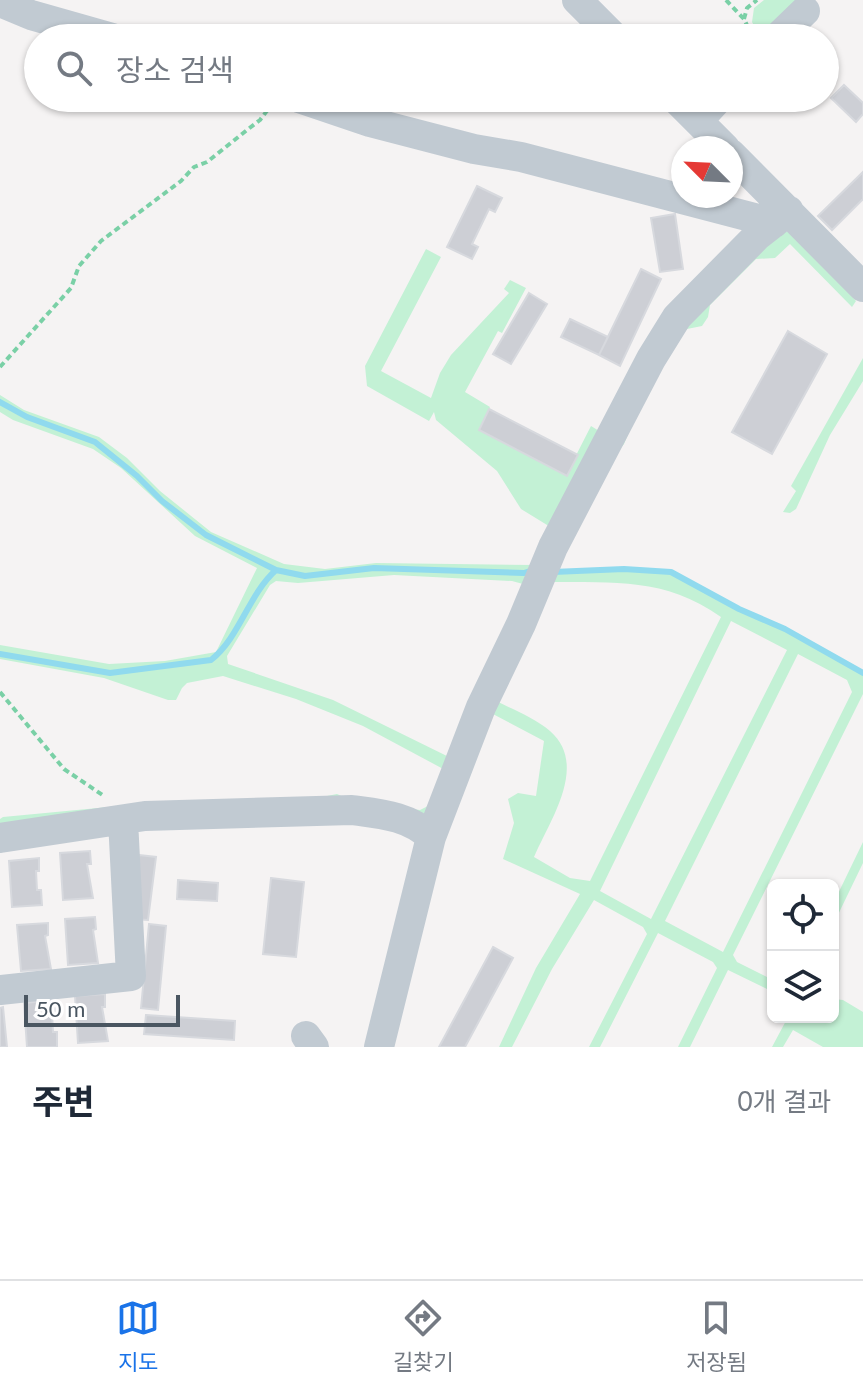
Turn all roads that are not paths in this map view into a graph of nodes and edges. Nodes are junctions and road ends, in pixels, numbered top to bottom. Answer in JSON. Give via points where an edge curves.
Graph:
{"nodes":[{"id":1,"x":577,"y":0,"type":"edge"},
{"id":2,"x":0,"y":2,"type":"edge"},
{"id":3,"x":805,"y":11,"type":"dead end"},
{"id":4,"x":63,"y":24,"type":"edge"},
{"id":5,"x":601,"y":24,"type":"edge"},
{"id":6,"x":792,"y":24,"type":"edge"},
{"id":7,"x":343,"y":112,"type":"edge"},
{"id":8,"x":689,"y":112,"type":"edge"},
{"id":9,"x":706,"y":112,"type":"edge"},
{"id":10,"x":698,"y":121,"type":"junction"},
{"id":11,"x":713,"y":136,"type":"edge"},
{"id":12,"x":743,"y":169,"type":"edge"},
{"id":13,"x":782,"y":217,"type":"junction"},
{"id":14,"x":863,"y":287,"type":"edge"},
{"id":15,"x":116,"y":810,"type":"junction"},
{"id":16,"x":431,"y":837,"type":"junction"},
{"id":17,"x":0,"y":838,"type":"edge"},
{"id":18,"x":0,"y":990,"type":"edge"},
{"id":19,"x":379,"y":1047,"type":"edge"}],
"edges":[{"from":1,"to":5,"type":"street"},
{"from":2,"to":4,"type":"street"},
{"from":3,"to":6,"type":"street"},
{"from":7,"to":13,"type":"street","via":[[474,149]]},
{"from":8,"to":10,"type":"street"},
{"from":9,"to":10,"type":"street"},
{"from":10,"to":11,"type":"street"},
{"from":12,"to":13,"type":"street"},
{"from":13,"to":14,"type":"street"},
{"from":13,"to":16,"type":"street","via":[[677,317],[651,359],[553,547],[481,707]]},
{"from":15,"to":16,"type":"street","via":[[145,816],[352,810],[406,820]]},
{"from":15,"to":17,"type":"street"},
{"from":15,"to":18,"type":"street","via":[[131,976]]},
{"from":16,"to":19,"type":"street"}]}
